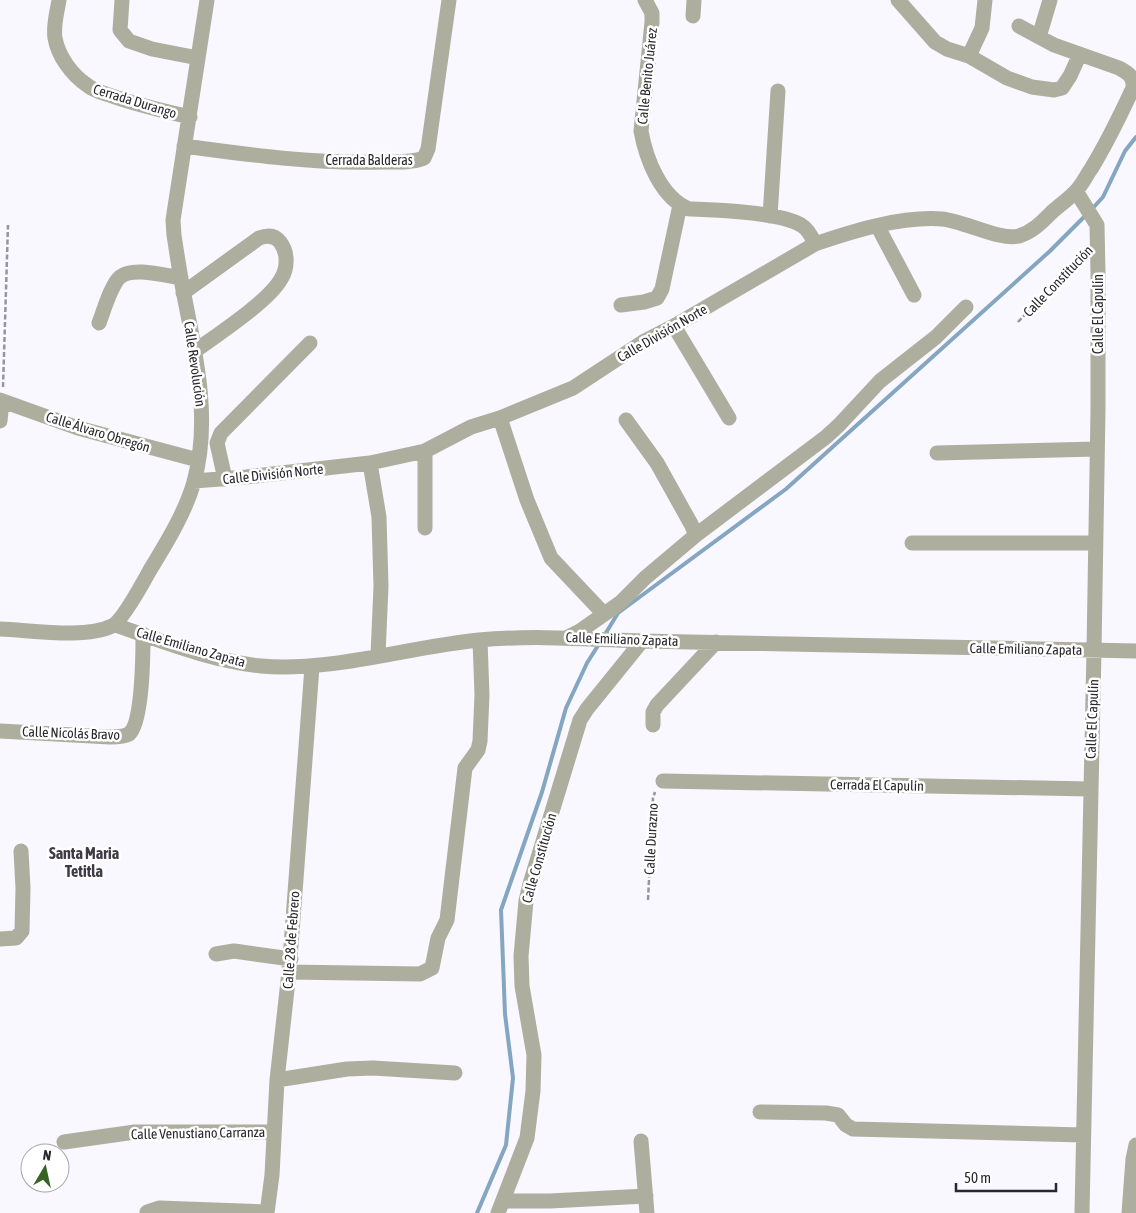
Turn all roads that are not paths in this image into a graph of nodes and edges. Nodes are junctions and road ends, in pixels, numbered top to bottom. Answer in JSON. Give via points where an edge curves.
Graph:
{"nodes":[{"id":1,"x":59,"y":0,"type":"edge"},
{"id":2,"x":122,"y":0,"type":"edge"},
{"id":3,"x":207,"y":0,"type":"edge"},
{"id":4,"x":450,"y":0,"type":"edge"},
{"id":5,"x":645,"y":0,"type":"edge"},
{"id":6,"x":694,"y":0,"type":"edge"},
{"id":7,"x":898,"y":0,"type":"edge"},
{"id":8,"x":985,"y":0,"type":"edge"},
{"id":9,"x":1050,"y":0,"type":"edge"},
{"id":10,"x":693,"y":16,"type":"dead end"},
{"id":11,"x":1019,"y":26,"type":"dead end"},
{"id":12,"x":1039,"y":37,"type":"junction"},
{"id":13,"x":1080,"y":54,"type":"junction"},
{"id":14,"x":969,"y":56,"type":"junction"},
{"id":15,"x":198,"y":58,"type":"junction"},
{"id":16,"x":778,"y":91,"type":"dead end"},
{"id":17,"x":190,"y":117,"type":"junction"},
{"id":18,"x":184,"y":146,"type":"junction"},
{"id":19,"x":1078,"y":194,"type":"junction"},
{"id":20,"x":680,"y":205,"type":"junction"},
{"id":21,"x":770,"y":216,"type":"junction"},
{"id":22,"x":878,"y":227,"type":"junction"},
{"id":23,"x":815,"y":244,"type":"junction"},
{"id":24,"x":182,"y":286,"type":"junction"},
{"id":25,"x":914,"y":295,"type":"dead end"},
{"id":26,"x":621,"y":305,"type":"dead end"},
{"id":27,"x":966,"y":308,"type":"dead end"},
{"id":28,"x":99,"y":322,"type":"dead end"},
{"id":29,"x":674,"y":326,"type":"junction"},
{"id":30,"x":310,"y":343,"type":"dead end"},
{"id":31,"x":195,"y":351,"type":"junction"},
{"id":32,"x":1,"y":400,"type":"edge"},
{"id":33,"x":500,"y":418,"type":"junction"},
{"id":34,"x":729,"y":418,"type":"dead end"},
{"id":35,"x":626,"y":420,"type":"dead end"},
{"id":36,"x":0,"y":421,"type":"edge"},
{"id":37,"x":1097,"y":449,"type":"junction"},
{"id":38,"x":425,"y":451,"type":"junction"},
{"id":39,"x":937,"y":453,"type":"dead end"},
{"id":40,"x":198,"y":460,"type":"junction"},
{"id":41,"x":370,"y":463,"type":"junction"},
{"id":42,"x":225,"y":479,"type":"junction"},
{"id":43,"x":194,"y":481,"type":"junction"},
{"id":44,"x":425,"y":528,"type":"dead end"},
{"id":45,"x":696,"y":535,"type":"junction"},
{"id":46,"x":912,"y":543,"type":"dead end"},
{"id":47,"x":1095,"y":543,"type":"junction"},
{"id":48,"x":604,"y":614,"type":"junction"},
{"id":49,"x":115,"y":625,"type":"junction"},
{"id":50,"x":0,"y":628,"type":"edge"},
{"id":51,"x":143,"y":634,"type":"junction"},
{"id":52,"x":566,"y":637,"type":"junction"},
{"id":53,"x":480,"y":640,"type":"junction"},
{"id":54,"x":635,"y":641,"type":"junction"},
{"id":55,"x":716,"y":642,"type":"junction"},
{"id":56,"x":1094,"y":650,"type":"junction"},
{"id":57,"x":1136,"y":651,"type":"edge"},
{"id":58,"x":378,"y":655,"type":"junction"},
{"id":59,"x":312,"y":667,"type":"junction"},
{"id":60,"x":653,"y":725,"type":"dead end"},
{"id":61,"x":0,"y":731,"type":"edge"},
{"id":62,"x":663,"y":781,"type":"road end"},
{"id":63,"x":1090,"y":789,"type":"junction"},
{"id":64,"x":21,"y":851,"type":"dead end"},
{"id":65,"x":6,"y":939,"type":"edge"},
{"id":66,"x":216,"y":954,"type":"dead end"},
{"id":67,"x":290,"y":966,"type":"junction"},
{"id":68,"x":455,"y":1073,"type":"dead end"},
{"id":69,"x":277,"y":1080,"type":"junction"},
{"id":70,"x":760,"y":1112,"type":"dead end"},
{"id":71,"x":273,"y":1132,"type":"junction"},
{"id":72,"x":1084,"y":1135,"type":"junction"},
{"id":73,"x":641,"y":1141,"type":"dead end"},
{"id":74,"x":64,"y":1142,"type":"dead end"},
{"id":75,"x":1136,"y":1145,"type":"edge"},
{"id":76,"x":646,"y":1196,"type":"junction"},
{"id":77,"x":501,"y":1207,"type":"edge"},
{"id":78,"x":147,"y":1212,"type":"edge"},
{"id":79,"x":267,"y":1213,"type":"edge"},
{"id":80,"x":646,"y":1213,"type":"edge"},
{"id":81,"x":1082,"y":1213,"type":"edge"},
{"id":82,"x":1129,"y":1213,"type":"edge"}],
"edges":[{"from":1,"to":17,"type":"street","name":"Cerrada Durango","via":[[55,24],[58,48],[79,79],[98,91],[123,100]]},
{"from":2,"to":15,"type":"street","via":[[120,30],[129,41]]},
{"from":3,"to":15,"type":"street","name":"Calle Revolución"},
{"from":4,"to":18,"type":"street","name":"Cerrada Balderas","via":[[428,150],[424,158],[362,163]]},
{"from":5,"to":20,"type":"street","name":"Calle Benito Juárez","via":[[652,13],[652,22],[642,140],[660,184]]},
{"from":6,"to":10,"type":"street"},
{"from":7,"to":14,"type":"street","via":[[935,42]]},
{"from":8,"to":14,"type":"street","via":[[982,28]]},
{"from":9,"to":12,"type":"street"},
{"from":11,"to":12,"type":"street"},
{"from":12,"to":13,"type":"street"},
{"from":13,"to":14,"type":"street","via":[[1066,84],[1058,90],[1032,87],[1007,78]]},
{"from":13,"to":19,"type":"street","name":"Calle División Norte","via":[[1129,73],[1134,81],[1115,125]]},
{"from":15,"to":17,"type":"street","name":"Calle Revolución"},
{"from":16,"to":21,"type":"street"},
{"from":17,"to":18,"type":"street","name":"Calle Revolución"},
{"from":18,"to":24,"type":"street","name":"Calle Revolución","via":[[173,220]]},
{"from":19,"to":22,"type":"street","name":"Calle División Norte","via":[[1040,224],[1018,236],[1005,236],[944,219],[907,220]]},
{"from":19,"to":37,"type":"street","name":"Calle El Capulín","via":[[1097,232]]},
{"from":20,"to":21,"type":"street","via":[[689,209]]},
{"from":20,"to":26,"type":"street","via":[[658,298]]},
{"from":21,"to":23,"type":"street","via":[[802,225]]},
{"from":22,"to":23,"type":"street","name":"Calle División Norte"},
{"from":22,"to":25,"type":"street"},
{"from":23,"to":29,"type":"street","name":"Calle División Norte"},
{"from":24,"to":28,"type":"street","via":[[141,272],[129,272],[120,277],[113,288]]},
{"from":24,"to":31,"type":"street","name":"Calle Revolución"},
{"from":24,"to":31,"type":"street","via":[[259,238],[272,236],[282,244],[286,264],[278,284]]},
{"from":27,"to":45,"type":"street","via":[[936,337],[880,381],[826,437]]},
{"from":29,"to":33,"type":"street","name":"Calle División Norte","via":[[643,342],[573,388]]},
{"from":29,"to":34,"type":"street"},
{"from":30,"to":42,"type":"street","via":[[221,432],[217,443]]},
{"from":31,"to":40,"type":"street","name":"Calle Revolución","via":[[202,403]]},
{"from":32,"to":36,"type":"street"},
{"from":32,"to":40,"type":"street","name":"Calle Álvaro Obregón","via":[[78,428]]},
{"from":33,"to":38,"type":"street","name":"Calle División Norte","via":[[470,428]]},
{"from":33,"to":48,"type":"street","via":[[527,500],[551,558]]},
{"from":35,"to":45,"type":"street","via":[[657,463]]},
{"from":37,"to":39,"type":"street"},
{"from":37,"to":47,"type":"street","name":"Calle El Capulín"},
{"from":38,"to":41,"type":"street","name":"Calle División Norte"},
{"from":38,"to":44,"type":"street"},
{"from":40,"to":43,"type":"street","name":"Calle Revolución"},
{"from":41,"to":42,"type":"street","name":"Calle División Norte"},
{"from":41,"to":58,"type":"street","via":[[379,517]]},
{"from":42,"to":43,"type":"street","name":"Calle División Norte"},
{"from":43,"to":49,"type":"street","name":"Calle Revolución","via":[[159,555]]},
{"from":45,"to":48,"type":"street","via":[[620,604]]},
{"from":46,"to":47,"type":"street"},
{"from":47,"to":56,"type":"street","name":"Calle El Capulín"},
{"from":48,"to":52,"type":"street"},
{"from":49,"to":50,"type":"street","via":[[80,633]]},
{"from":49,"to":51,"type":"street","name":"Calle Emiliano Zapata"},
{"from":51,"to":59,"type":"street","name":"Calle Emiliano Zapata","via":[[235,662]]},
{"from":51,"to":61,"type":"street","name":"Calle Nicolás Bravo","via":[[140,697],[130,733],[110,737]]},
{"from":52,"to":53,"type":"street","name":"Calle Emiliano Zapata"},
{"from":52,"to":54,"type":"street","name":"Calle Emiliano Zapata"},
{"from":53,"to":58,"type":"street","name":"Calle Emiliano Zapata"},
{"from":53,"to":67,"type":"street","via":[[480,741],[478,750],[465,768],[446,920],[438,938],[432,968],[420,974]]},
{"from":54,"to":55,"type":"street","name":"Calle Emiliano Zapata"},
{"from":54,"to":77,"type":"street","name":"Calle Constitución","via":[[580,720],[530,884],[521,956],[522,986],[534,1055],[533,1091],[527,1138]]},
{"from":55,"to":56,"type":"street","name":"Calle Emiliano Zapata"},
{"from":55,"to":60,"type":"street","via":[[657,705],[653,712]]},
{"from":56,"to":57,"type":"street","name":"Calle Emiliano Zapata"},
{"from":56,"to":63,"type":"street","name":"Calle El Capulín"},
{"from":58,"to":59,"type":"street","name":"Calle Emiliano Zapata"},
{"from":59,"to":67,"type":"street","name":"Calle 28 de Febrero"},
{"from":62,"to":63,"type":"street","name":"Cerrada El Capulín"},
{"from":63,"to":72,"type":"street","name":"Calle El Capulín"},
{"from":64,"to":65,"type":"street","via":[[22,931],[19,936]]},
{"from":66,"to":67,"type":"street","via":[[234,951]]},
{"from":67,"to":69,"type":"street","name":"Calle 28 de Febrero"},
{"from":68,"to":69,"type":"street","via":[[346,1069]]},
{"from":69,"to":71,"type":"street","name":"Calle 28 de Febrero"},
{"from":70,"to":72,"type":"street","via":[[838,1115],[853,1129]]},
{"from":71,"to":74,"type":"street","name":"Calle Venustiano Carranza","via":[[135,1132]]},
{"from":71,"to":79,"type":"street","name":"Calle 28 de Febrero"},
{"from":72,"to":81,"type":"street","name":"Calle El Capulín"},
{"from":73,"to":76,"type":"street"},
{"from":75,"to":82,"type":"street"},
{"from":76,"to":77,"type":"street"},
{"from":76,"to":80,"type":"street"},
{"from":78,"to":79,"type":"street","via":[[159,1208]]}]}
